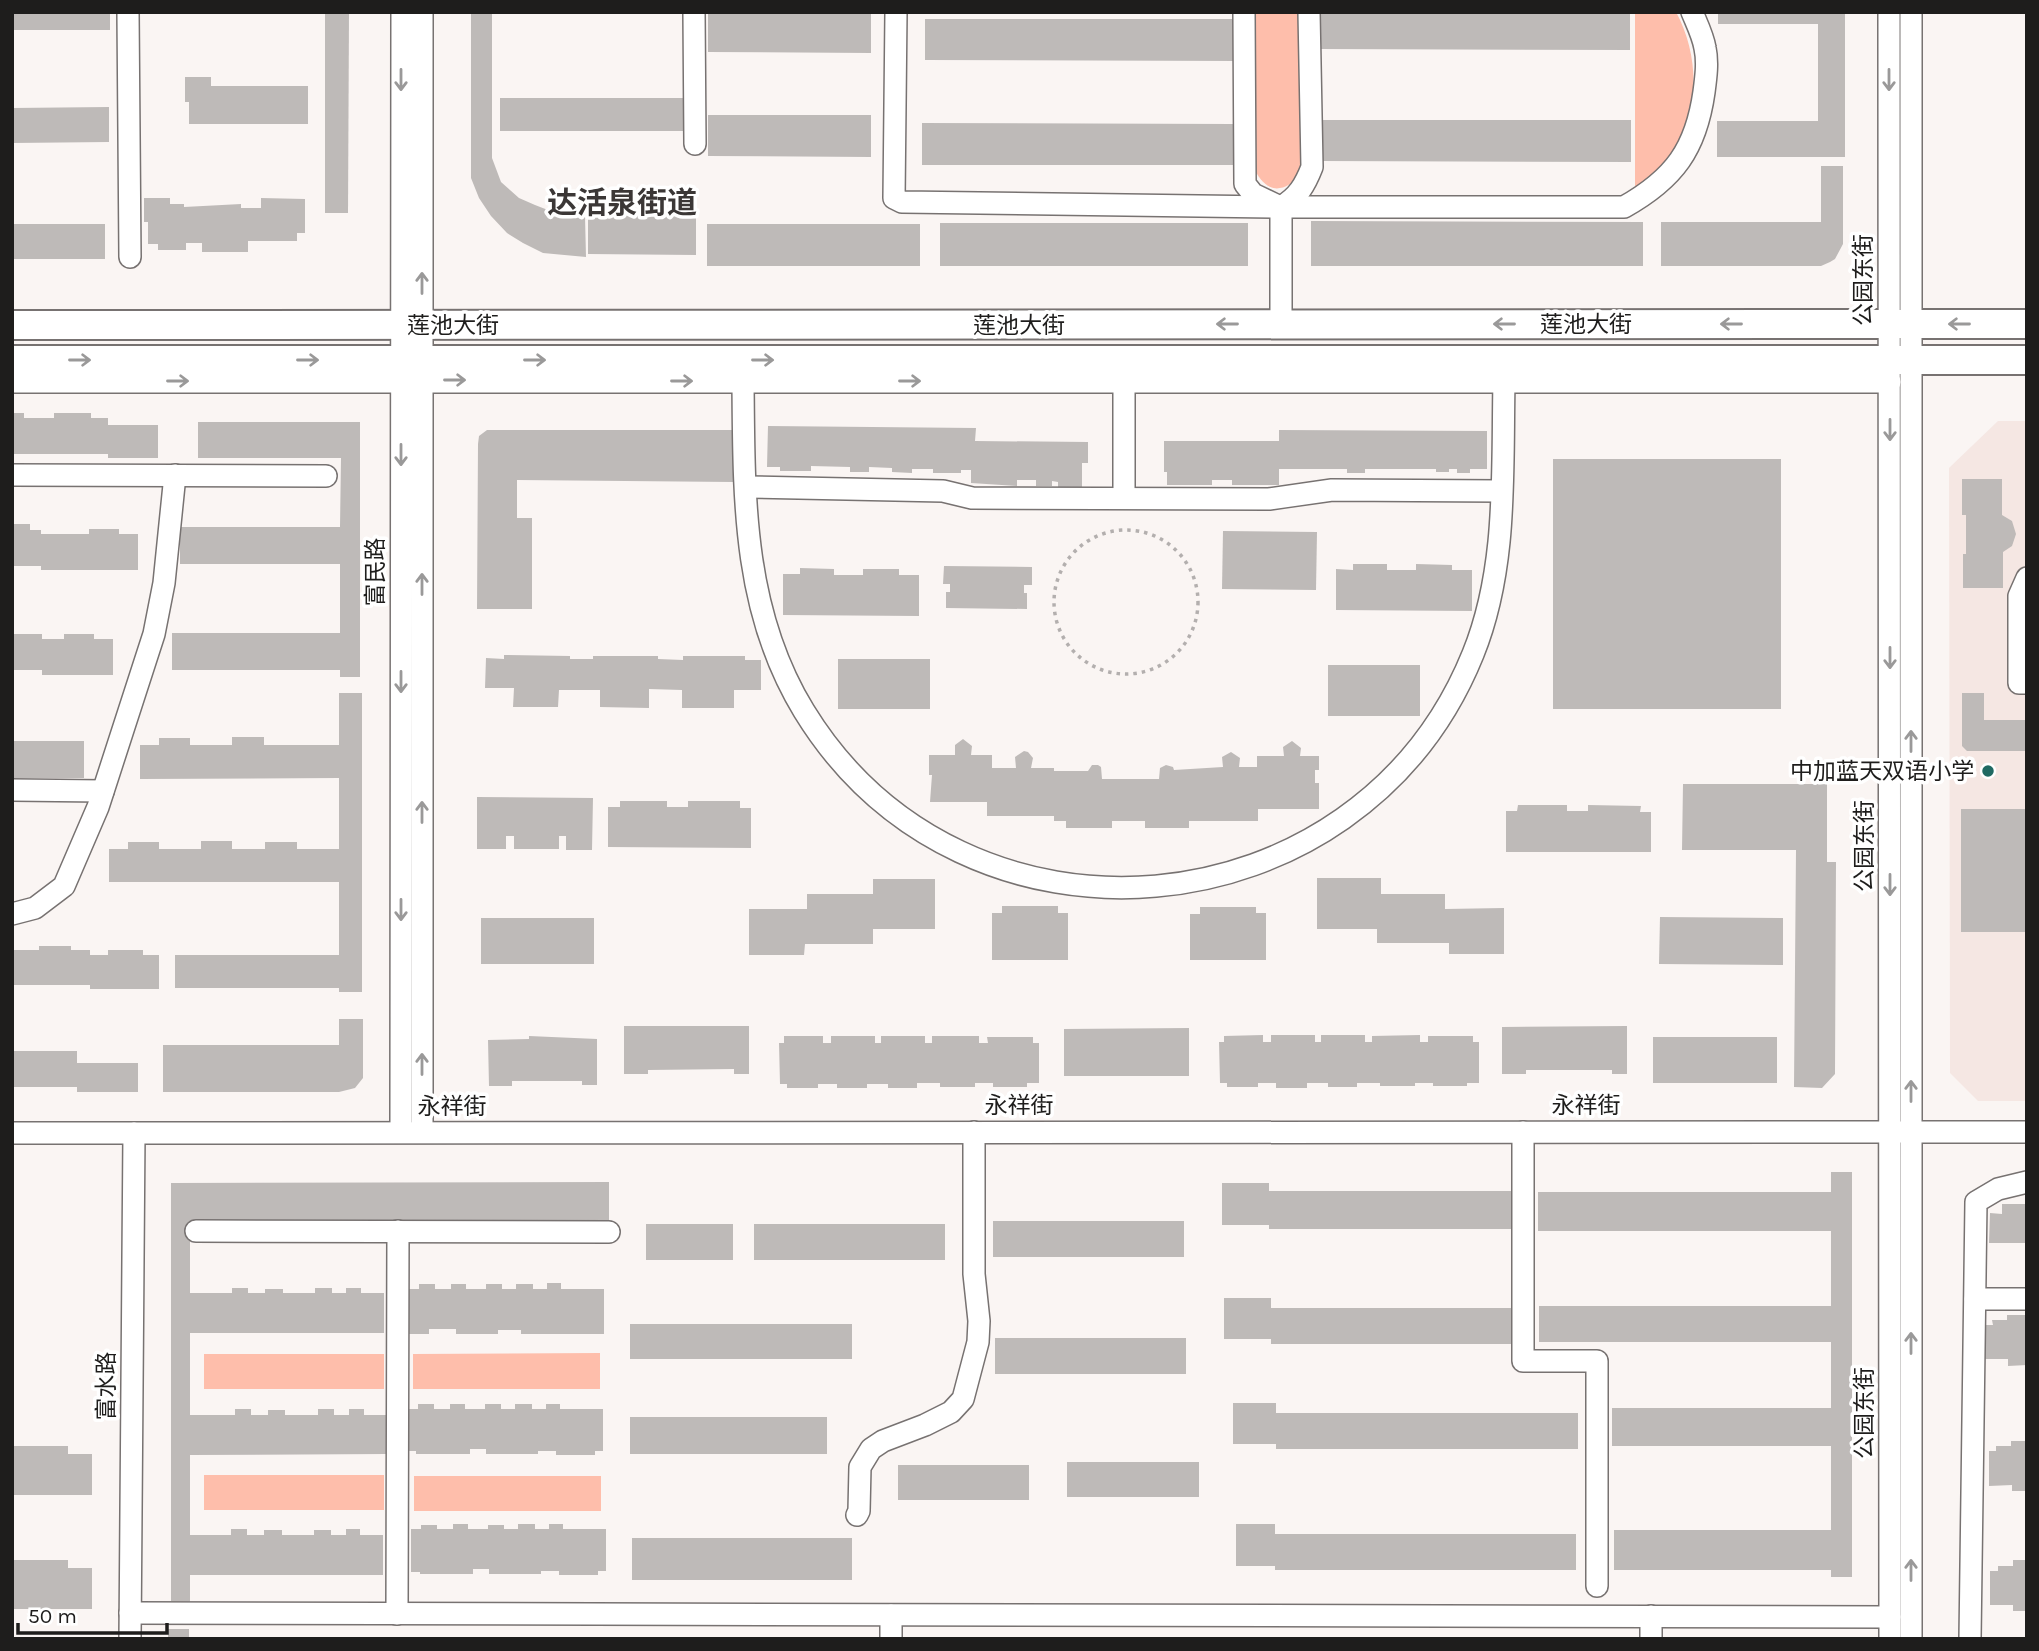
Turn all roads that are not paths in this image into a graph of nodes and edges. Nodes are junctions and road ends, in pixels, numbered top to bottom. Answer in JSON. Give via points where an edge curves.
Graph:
{"nodes":[{"id":1,"x":128,"y":12,"type":"edge"},
{"id":2,"x":401,"y":12,"type":"edge"},
{"id":3,"x":422,"y":12,"type":"edge"},
{"id":4,"x":694,"y":12,"type":"edge"},
{"id":5,"x":896,"y":12,"type":"edge"},
{"id":6,"x":1244,"y":12,"type":"edge"},
{"id":7,"x":1309,"y":12,"type":"edge"},
{"id":8,"x":1692,"y":12,"type":"edge"},
{"id":9,"x":1889,"y":12,"type":"edge"},
{"id":10,"x":1911,"y":12,"type":"edge"},
{"id":11,"x":695,"y":144,"type":"dead end"},
{"id":12,"x":1281,"y":207,"type":"junction"},
{"id":13,"x":130,"y":257,"type":"dead end"},
{"id":14,"x":1281,"y":324,"type":"junction"},
{"id":15,"x":1900,"y":324,"type":"junction"},
{"id":16,"x":2027,"y":324,"type":"edge"},
{"id":17,"x":12,"y":325,"type":"edge"},
{"id":18,"x":412,"y":325,"type":"junction"},
{"id":19,"x":12,"y":360,"type":"edge"},
{"id":20,"x":2027,"y":360,"type":"edge"},
{"id":21,"x":1897,"y":367,"type":"junction"},
{"id":22,"x":412,"y":370,"type":"junction"},
{"id":23,"x":743,"y":381,"type":"junction"},
{"id":24,"x":1124,"y":381,"type":"junction"},
{"id":25,"x":12,"y":382,"type":"edge"},
{"id":26,"x":1504,"y":382,"type":"junction"},
{"id":27,"x":12,"y":475,"type":"edge"},
{"id":28,"x":175,"y":475,"type":"junction"},
{"id":29,"x":326,"y":476,"type":"dead end"},
{"id":30,"x":746,"y":487,"type":"junction"},
{"id":31,"x":1501,"y":491,"type":"junction"},
{"id":32,"x":1124,"y":498,"type":"junction"},
{"id":33,"x":2027,"y":578,"type":"edge"},
{"id":34,"x":2027,"y":683,"type":"edge"},
{"id":35,"x":12,"y":790,"type":"edge"},
{"id":36,"x":103,"y":791,"type":"junction"},
{"id":37,"x":12,"y":914,"type":"edge"},
{"id":38,"x":411,"y":1132,"type":"junction"},
{"id":39,"x":974,"y":1132,"type":"junction"},
{"id":40,"x":1523,"y":1132,"type":"junction"},
{"id":41,"x":1901,"y":1132,"type":"junction"},
{"id":42,"x":2027,"y":1132,"type":"edge"},
{"id":43,"x":12,"y":1133,"type":"edge"},
{"id":44,"x":134,"y":1133,"type":"junction"},
{"id":45,"x":2027,"y":1182,"type":"edge"},
{"id":46,"x":196,"y":1231,"type":"dead end"},
{"id":47,"x":398,"y":1231,"type":"junction"},
{"id":48,"x":609,"y":1232,"type":"dead end"},
{"id":49,"x":1975,"y":1299,"type":"junction"},
{"id":50,"x":2027,"y":1299,"type":"edge"},
{"id":51,"x":857,"y":1515,"type":"dead end"},
{"id":52,"x":1597,"y":1586,"type":"dead end"},
{"id":53,"x":130,"y":1613,"type":"junction"},
{"id":54,"x":397,"y":1614,"type":"junction"},
{"id":55,"x":891,"y":1615,"type":"junction"},
{"id":56,"x":1651,"y":1616,"type":"junction"},
{"id":57,"x":1890,"y":1617,"type":"junction"},
{"id":58,"x":130,"y":1639,"type":"edge"},
{"id":59,"x":891,"y":1639,"type":"edge"},
{"id":60,"x":1651,"y":1639,"type":"edge"},
{"id":61,"x":1890,"y":1639,"type":"edge"},
{"id":62,"x":1911,"y":1639,"type":"edge"},
{"id":63,"x":1970,"y":1639,"type":"edge"}],
"edges":[{"from":1,"to":13,"type":"street"},
{"from":2,"to":18,"type":"street","name":"富民路","one_way":true},
{"from":18,"to":3,"type":"street","name":"富民路","one_way":true},
{"from":4,"to":11,"type":"street"},
{"from":5,"to":12,"type":"street","via":[[894,198],[902,202]]},
{"from":6,"to":12,"type":"street","via":[[1245,184],[1253,194]]},
{"from":7,"to":12,"type":"street","via":[[1311,167],[1305,186]]},
{"from":8,"to":12,"type":"street","via":[[1707,56],[1695,135],[1663,182],[1624,207]]},
{"from":9,"to":15,"type":"street","name":"公园东街","one_way":true},
{"from":10,"to":15,"type":"street","name":"公园东街"},
{"from":12,"to":14,"type":"street"},
{"from":15,"to":14,"type":"main road","name":"莲池大街","one_way":true},
{"from":14,"to":18,"type":"main road","name":"莲池大街","one_way":true},
{"from":16,"to":15,"type":"main road","name":"莲池大街","one_way":true},
{"from":15,"to":21,"type":"street","name":"公园东街"},
{"from":17,"to":18,"type":"main road","name":"莲池大街"},
{"from":18,"to":22,"type":"street","name":"富民路"},
{"from":19,"to":22,"type":"main road","name":"莲池大街","one_way":true},
{"from":20,"to":21,"type":"main road","name":"莲池大街"},
{"from":22,"to":21,"type":"main road","name":"莲池大街","one_way":true},
{"from":21,"to":26,"type":"street"},
{"from":41,"to":21,"type":"street","name":"公园东街","one_way":true},
{"from":21,"to":41,"type":"street","name":"公园东街","one_way":true},
{"from":22,"to":23,"type":"street","one_way":true},
{"from":25,"to":22,"type":"street","one_way":true},
{"from":22,"to":38,"type":"street","name":"富民路"},
{"from":23,"to":24,"type":"street","one_way":true},
{"from":23,"to":30,"type":"street"},
{"from":24,"to":26,"type":"street"},
{"from":24,"to":32,"type":"street"},
{"from":26,"to":31,"type":"street"},
{"from":27,"to":28,"type":"street"},
{"from":28,"to":29,"type":"street"},
{"from":28,"to":36,"type":"street","via":[[154,634]]},
{"from":30,"to":31,"type":"street","via":[[755,588],[775,653],[806,713],[847,767],[897,813],[986,863],[1052,882],[1119,889],[1188,884],[1255,865],[1347,816],[1399,770],[1442,715],[1474,653],[1499,552]]},
{"from":30,"to":32,"type":"street","via":[[943,491],[972,498]]},
{"from":31,"to":32,"type":"street","via":[[1332,490],[1269,499]]},
{"from":33,"to":34,"type":"street","via":[[2019,596],[2019,683]]},
{"from":35,"to":36,"type":"street"},
{"from":36,"to":37,"type":"street","via":[[64,886],[35,908]]},
{"from":38,"to":39,"type":"street","name":"永祥街"},
{"from":38,"to":44,"type":"street","name":"永祥街"},
{"from":39,"to":40,"type":"street","name":"永祥街"},
{"from":39,"to":51,"type":"street","via":[[974,1274],[979,1321],[963,1399],[951,1412],[871,1449],[860,1467]]},
{"from":40,"to":41,"type":"street","name":"永祥街"},
{"from":40,"to":52,"type":"street","via":[[1523,1361],[1597,1361]]},
{"from":41,"to":42,"type":"street","name":"永祥街"},
{"from":41,"to":57,"type":"street","name":"公园东街"},
{"from":62,"to":41,"type":"street","name":"公园东街","one_way":true},
{"from":43,"to":44,"type":"street","name":"永祥街"},
{"from":44,"to":53,"type":"street","name":"富水路"},
{"from":45,"to":49,"type":"street","via":[[1998,1189],[1976,1202]]},
{"from":46,"to":47,"type":"street"},
{"from":47,"to":48,"type":"street"},
{"from":47,"to":54,"type":"street"},
{"from":49,"to":50,"type":"street"},
{"from":49,"to":63,"type":"street"},
{"from":53,"to":54,"type":"street"},
{"from":53,"to":58,"type":"street","name":"富水路"},
{"from":54,"to":55,"type":"street"},
{"from":55,"to":56,"type":"street"},
{"from":55,"to":59,"type":"street"},
{"from":56,"to":57,"type":"street"},
{"from":56,"to":60,"type":"street"},
{"from":57,"to":61,"type":"street","name":"公园东街"}]}
